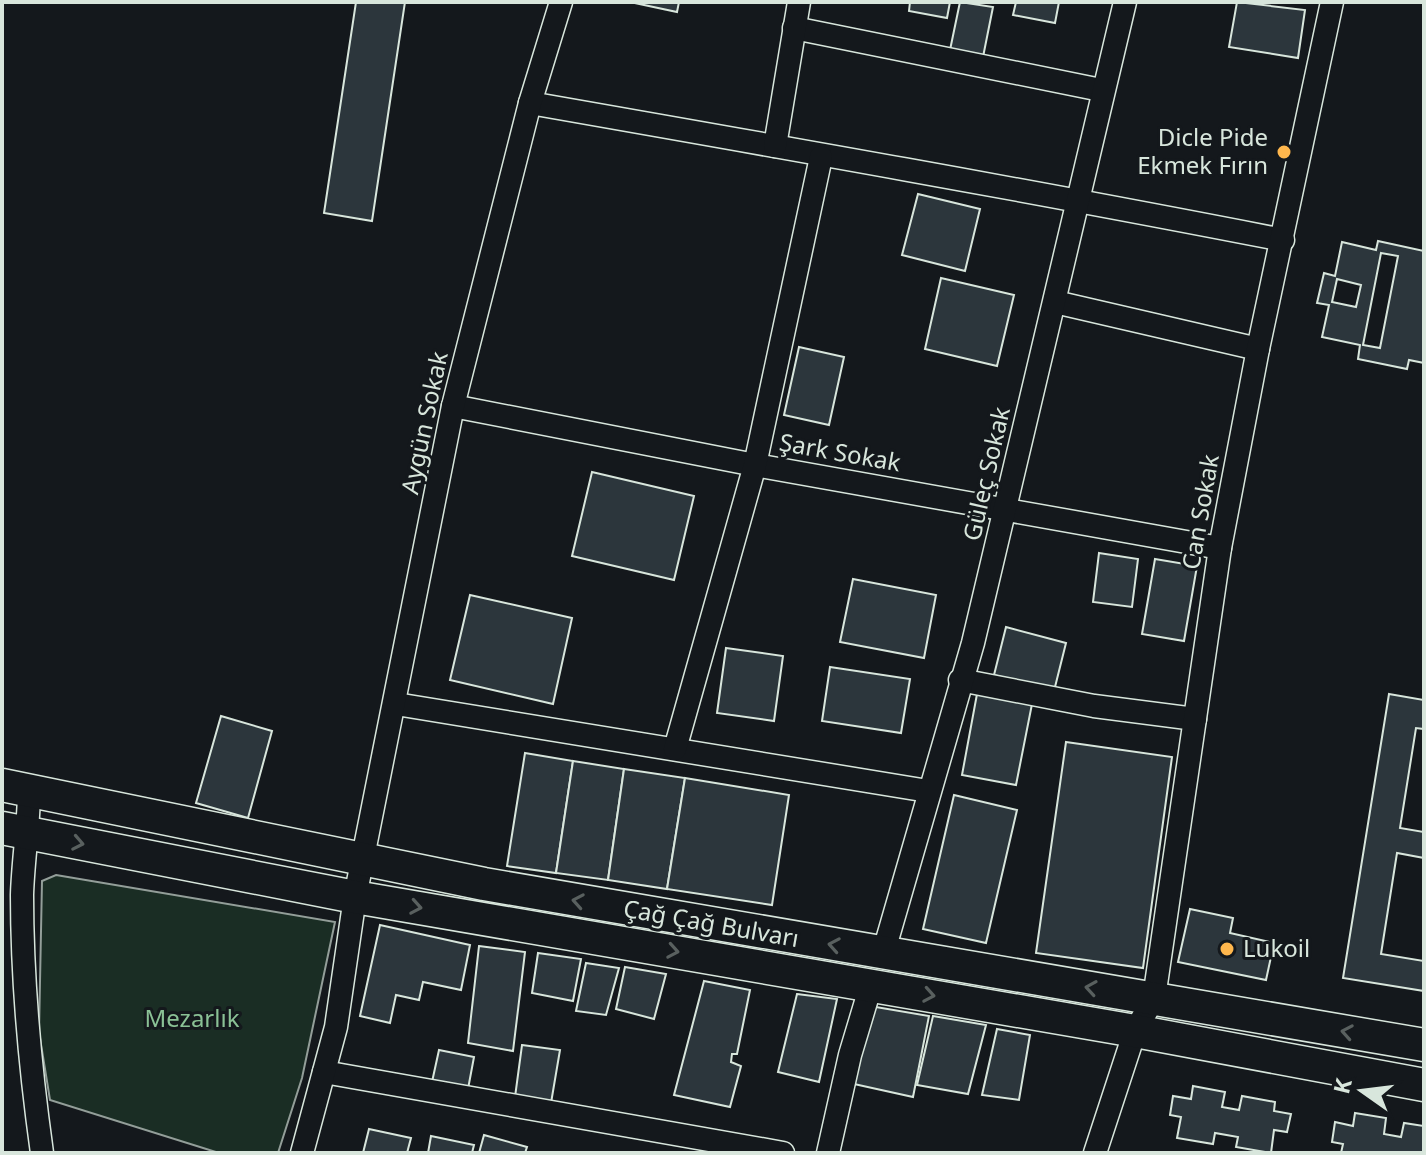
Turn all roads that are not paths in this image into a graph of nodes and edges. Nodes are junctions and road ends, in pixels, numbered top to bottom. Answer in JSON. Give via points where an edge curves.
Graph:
{"nodes":[{"id":1,"x":561,"y":2,"type":"edge"},
{"id":2,"x":799,"y":2,"type":"edge"},
{"id":3,"x":1125,"y":2,"type":"edge"},
{"id":4,"x":1332,"y":2,"type":"edge"},
{"id":5,"x":794,"y":28,"type":"junction"},
{"id":6,"x":1101,"y":90,"type":"junction"},
{"id":7,"x":530,"y":103,"type":"junction"},
{"id":8,"x":775,"y":146,"type":"junction"},
{"id":9,"x":821,"y":157,"type":"junction"},
{"id":10,"x":1079,"y":200,"type":"junction"},
{"id":11,"x":1283,"y":240,"type":"junction"},
{"id":12,"x":1055,"y":302,"type":"junction"},
{"id":13,"x":1258,"y":349,"type":"junction"},
{"id":14,"x":453,"y":406,"type":"junction"},
{"id":15,"x":755,"y":465,"type":"junction"},
{"id":16,"x":1006,"y":508,"type":"junction"},
{"id":17,"x":1220,"y":548,"type":"junction"},
{"id":18,"x":960,"y":680,"type":"junction"},
{"id":19,"x":396,"y":704,"type":"junction"},
{"id":20,"x":1195,"y":719,"type":"junction"},
{"id":21,"x":675,"y":749,"type":"junction"},
{"id":22,"x":15,"y":787,"type":"edge"},
{"id":23,"x":928,"y":791,"type":"junction"},
{"id":24,"x":15,"y":830,"type":"edge"},
{"id":25,"x":362,"y":861,"type":"junction"},
{"id":26,"x":355,"y":897,"type":"junction"},
{"id":27,"x":883,"y":954,"type":"junction"},
{"id":28,"x":871,"y":985,"type":"junction"},
{"id":29,"x":1154,"y":998,"type":"junction"},
{"id":30,"x":1135,"y":1031,"type":"junction"},
{"id":31,"x":1424,"y":1045,"type":"edge"},
{"id":32,"x":324,"y":1072,"type":"junction"},
{"id":33,"x":1424,"y":1085,"type":"edge"},
{"id":34,"x":42,"y":1153,"type":"edge"},
{"id":35,"x":302,"y":1153,"type":"edge"},
{"id":36,"x":783,"y":1153,"type":"edge"},
{"id":37,"x":828,"y":1153,"type":"edge"},
{"id":38,"x":1096,"y":1153,"type":"edge"}],
"edges":[{"from":1,"to":7,"type":"street","name":"Aygün Sokak"},
{"from":2,"to":5,"type":"street"},
{"from":3,"to":6,"type":"street","name":"Güleç Sokak"},
{"from":4,"to":11,"type":"street","name":"Can Sokak"},
{"from":5,"to":6,"type":"street"},
{"from":5,"to":8,"type":"street"},
{"from":6,"to":10,"type":"street","name":"Güleç Sokak"},
{"from":7,"to":8,"type":"street"},
{"from":7,"to":14,"type":"street","name":"Aygün Sokak"},
{"from":8,"to":9,"type":"street"},
{"from":9,"to":10,"type":"street"},
{"from":9,"to":15,"type":"street"},
{"from":10,"to":11,"type":"street"},
{"from":10,"to":12,"type":"street","name":"Güleç Sokak"},
{"from":11,"to":13,"type":"street","name":"Can Sokak"},
{"from":12,"to":13,"type":"street"},
{"from":12,"to":16,"type":"street","name":"Güleç Sokak"},
{"from":13,"to":17,"type":"street","name":"Can Sokak"},
{"from":14,"to":15,"type":"street","name":"Şark Sokak"},
{"from":14,"to":19,"type":"street","name":"Aygün Sokak"},
{"from":15,"to":16,"type":"street","name":"Şark Sokak"},
{"from":15,"to":21,"type":"street"},
{"from":16,"to":17,"type":"street","name":"Şark Sokak"},
{"from":16,"to":18,"type":"street","name":"Güleç Sokak"},
{"from":17,"to":20,"type":"street","name":"Can Sokak"},
{"from":18,"to":20,"type":"street"},
{"from":18,"to":23,"type":"street","name":"Güleç Sokak"},
{"from":19,"to":21,"type":"street"},
{"from":19,"to":25,"type":"street","name":"Aygün Sokak"},
{"from":20,"to":29,"type":"street","name":"Can Sokak"},
{"from":21,"to":23,"type":"street"},
{"from":22,"to":24,"type":"street"},
{"from":22,"to":25,"type":"main road","name":"Çağ Çağ Bulvarı"},
{"from":23,"to":27,"type":"street","name":"Güleç Sokak"},
{"from":24,"to":26,"type":"main road","name":"Çağ Çağ Bulvarı","one_way":true},
{"from":24,"to":34,"type":"street","via":[[23,873],[30,1068]]},
{"from":25,"to":26,"type":"street","name":"Aygün Sokak"},
{"from":27,"to":25,"type":"main road","name":"Çağ Çağ Bulvarı","one_way":true},
{"from":26,"to":28,"type":"main road","name":"Çağ Çağ Bulvarı","one_way":true},
{"from":26,"to":32,"type":"street","name":"Aygün Sokak"},
{"from":29,"to":27,"type":"main road","name":"Çağ Çağ Bulvarı","one_way":true},
{"from":28,"to":30,"type":"main road","name":"Çağ Çağ Bulvarı","one_way":true},
{"from":28,"to":37,"type":"street"},
{"from":29,"to":30,"type":"street","name":"Can Sokak"},
{"from":31,"to":29,"type":"main road","name":"Çağ Çağ Bulvarı","one_way":true},
{"from":30,"to":33,"type":"main road","name":"Çağ Çağ Bulvarı"},
{"from":30,"to":38,"type":"street","name":"Can Sokak"},
{"from":32,"to":35,"type":"street","name":"Aygün Sokak"},
{"from":32,"to":36,"type":"street"}]}
